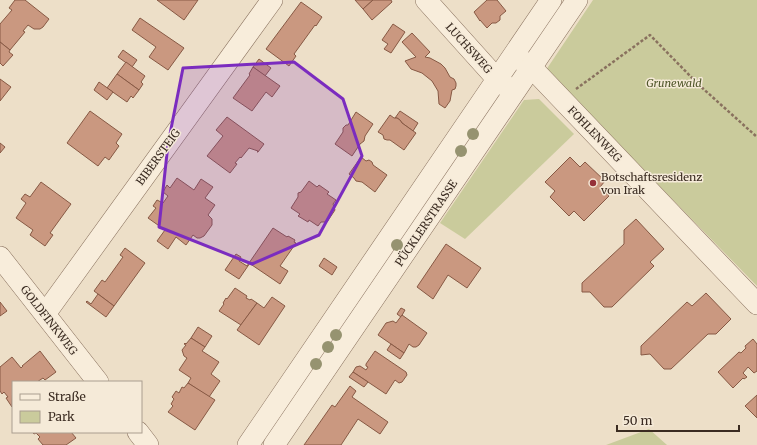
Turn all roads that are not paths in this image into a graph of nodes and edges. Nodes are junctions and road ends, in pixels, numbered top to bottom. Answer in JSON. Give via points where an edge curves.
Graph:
{"nodes":[{"id":1,"x":272,"y":0,"type":"edge"},
{"id":2,"x":426,"y":0,"type":"edge"},
{"id":3,"x":551,"y":0,"type":"edge"},
{"id":4,"x":578,"y":0,"type":"edge"},
{"id":5,"x":513,"y":55,"type":"junction"},
{"id":6,"x":532,"y":68,"type":"junction"},
{"id":7,"x":497,"y":79,"type":"junction"},
{"id":8,"x":515,"y":93,"type":"junction"},
{"id":9,"x":0,"y":257,"type":"edge"},
{"id":10,"x":757,"y":304,"type":"edge"},
{"id":11,"x":45,"y":314,"type":"junction"},
{"id":12,"x":97,"y":381,"type":"edge"},
{"id":13,"x":139,"y":433,"type":"edge"},
{"id":14,"x":148,"y":445,"type":"edge"},
{"id":15,"x":248,"y":445,"type":"edge"},
{"id":16,"x":274,"y":445,"type":"edge"}],
"edges":[{"from":1,"to":11,"type":"street","name":"BIBERSTEIG"},
{"from":2,"to":7,"type":"street","name":"LUCHSWEG"},
{"from":3,"to":5,"type":"street","name":"PÜCKLERSTRASSE"},
{"from":4,"to":6,"type":"street","name":"PÜCKLERSTRASSE"},
{"from":5,"to":6,"type":"street","name":"FOHLENWEG"},
{"from":5,"to":7,"type":"street","name":"PÜCKLERSTRASSE"},
{"from":6,"to":8,"type":"street","name":"PÜCKLERSTRASSE"},
{"from":6,"to":10,"type":"street","name":"FOHLENWEG"},
{"from":7,"to":8,"type":"street","name":"LUCHSWEG"},
{"from":7,"to":15,"type":"street","name":"PÜCKLERSTRASSE"},
{"from":8,"to":16,"type":"street","name":"PÜCKLERSTRASSE"},
{"from":9,"to":11,"type":"street","name":"GOLDFINKWEG"},
{"from":11,"to":12,"type":"street","name":"GOLDFINKWEG"},
{"from":13,"to":14,"type":"street"}]}
